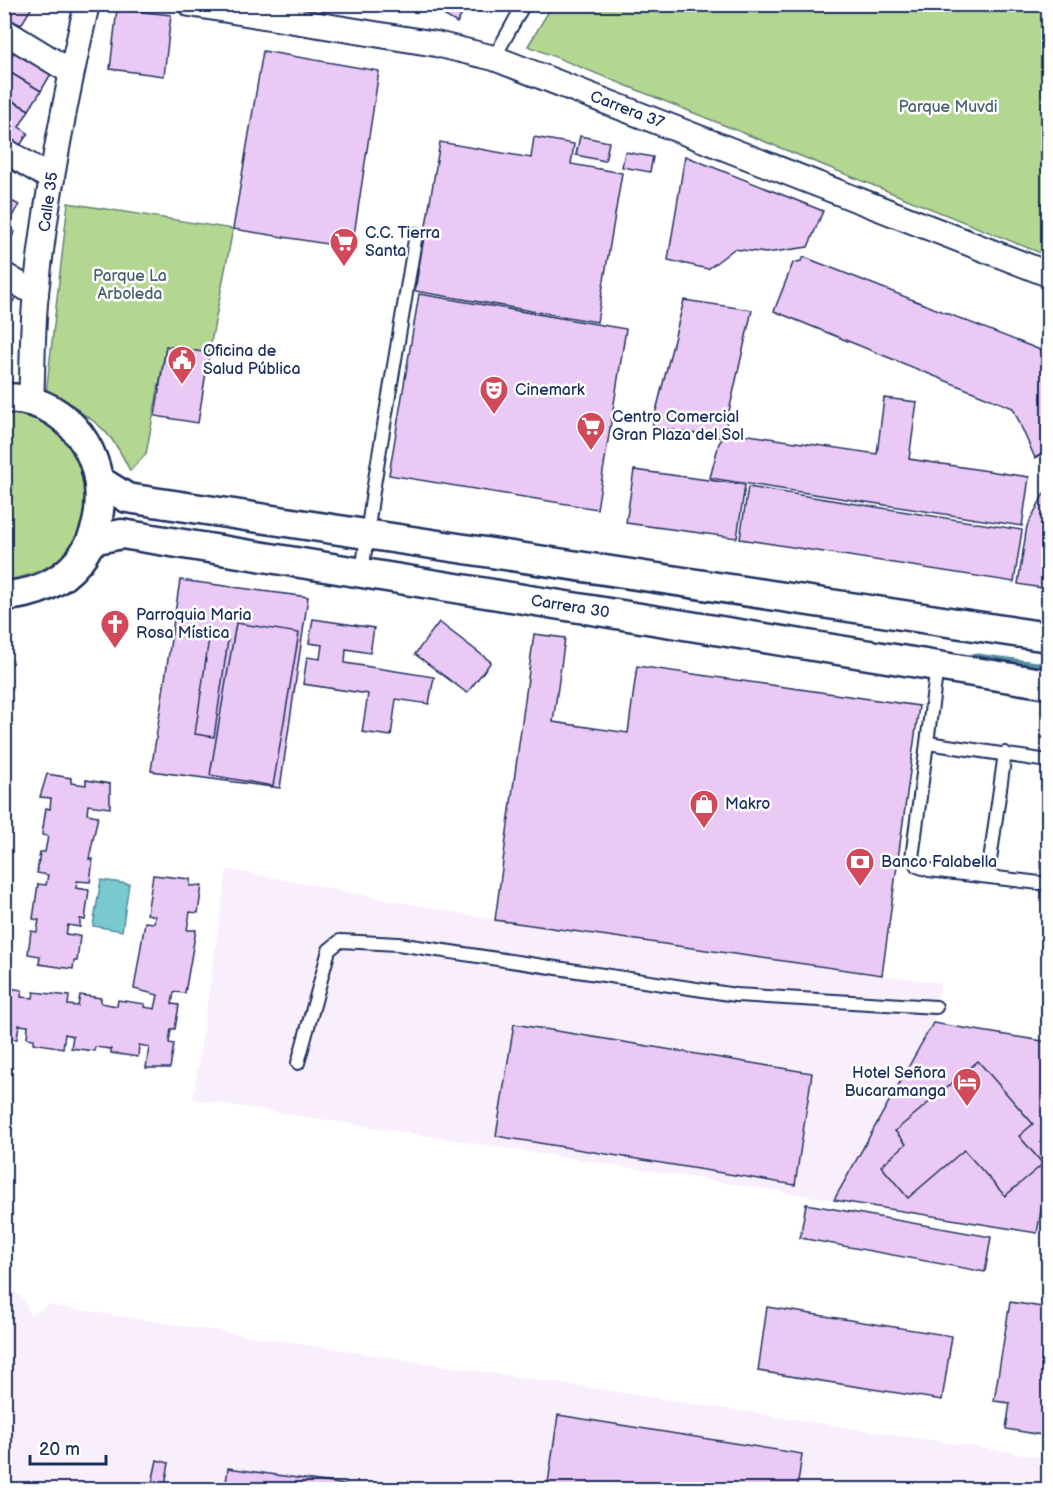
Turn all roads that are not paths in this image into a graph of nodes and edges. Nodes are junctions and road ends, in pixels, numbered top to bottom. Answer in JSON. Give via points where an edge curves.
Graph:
{"nodes":[{"id":1,"x":87,"y":4,"type":"edge"},
{"id":2,"x":190,"y":4,"type":"edge"},
{"id":3,"x":524,"y":4,"type":"edge"},
{"id":4,"x":4,"y":31,"type":"edge"},
{"id":5,"x":494,"y":58,"type":"junction"},
{"id":6,"x":71,"y":72,"type":"junction"},
{"id":7,"x":4,"y":150,"type":"edge"},
{"id":8,"x":52,"y":179,"type":"junction"},
{"id":9,"x":416,"y":234,"type":"dead end"},
{"id":10,"x":1048,"y":274,"type":"edge"},
{"id":11,"x":4,"y":275,"type":"edge"},
{"id":12,"x":36,"y":294,"type":"junction"},
{"id":13,"x":12,"y":399,"type":"edge"},
{"id":14,"x":100,"y":481,"type":"junction"},
{"id":15,"x":366,"y":534,"type":"junction"},
{"id":16,"x":92,"y":540,"type":"junction"},
{"id":17,"x":362,"y":573,"type":"junction"},
{"id":18,"x":4,"y":596,"type":"edge"},
{"id":19,"x":1048,"y":637,"type":"edge"},
{"id":20,"x":937,"y":666,"type":"junction"},
{"id":21,"x":1048,"y":684,"type":"edge"},
{"id":22,"x":928,"y":743,"type":"junction"},
{"id":23,"x":1005,"y":753,"type":"junction"},
{"id":24,"x":1048,"y":761,"type":"edge"},
{"id":25,"x":988,"y":875,"type":"junction"},
{"id":26,"x":1048,"y":884,"type":"edge"},
{"id":27,"x":936,"y":1007,"type":"dead end"},
{"id":28,"x":298,"y":1063,"type":"dead end"}],
"edges":[{"from":1,"to":6,"type":"street","name":"Calle 35"},
{"from":2,"to":5,"type":"street","name":"Carrera 37","via":[[436,44]]},
{"from":3,"to":5,"type":"lane"},
{"from":4,"to":6,"type":"street"},
{"from":5,"to":10,"type":"street","name":"Carrera 37"},
{"from":6,"to":8,"type":"street","name":"Calle 35"},
{"from":7,"to":8,"type":"street"},
{"from":8,"to":12,"type":"street","name":"Calle 35"},
{"from":9,"to":15,"type":"lane"},
{"from":11,"to":12,"type":"street"},
{"from":12,"to":13,"type":"street","name":"Calle 35"},
{"from":13,"to":14,"type":"street","via":[[52,411],[69,424],[84,441]]},
{"from":14,"to":15,"type":"street","via":[[126,498]]},
{"from":14,"to":16,"type":"street","via":[[101,502]]},
{"from":15,"to":17,"type":"lane"},
{"from":15,"to":19,"type":"street"},
{"from":16,"to":17,"type":"street","name":"Carrera 30","via":[[122,534]]},
{"from":16,"to":18,"type":"street","via":[[61,577],[33,592]]},
{"from":17,"to":20,"type":"street","name":"Carrera 30"},
{"from":20,"to":21,"type":"street","name":"Carrera 30"},
{"from":20,"to":22,"type":"lane"},
{"from":22,"to":23,"type":"lane"},
{"from":22,"to":25,"type":"lane","via":[[912,858],[917,866],[929,870]]},
{"from":23,"to":24,"type":"lane"},
{"from":23,"to":25,"type":"lane"},
{"from":25,"to":26,"type":"lane"},
{"from":27,"to":28,"type":"lane","via":[[736,995],[398,944],[340,941],[329,950]]}]}
